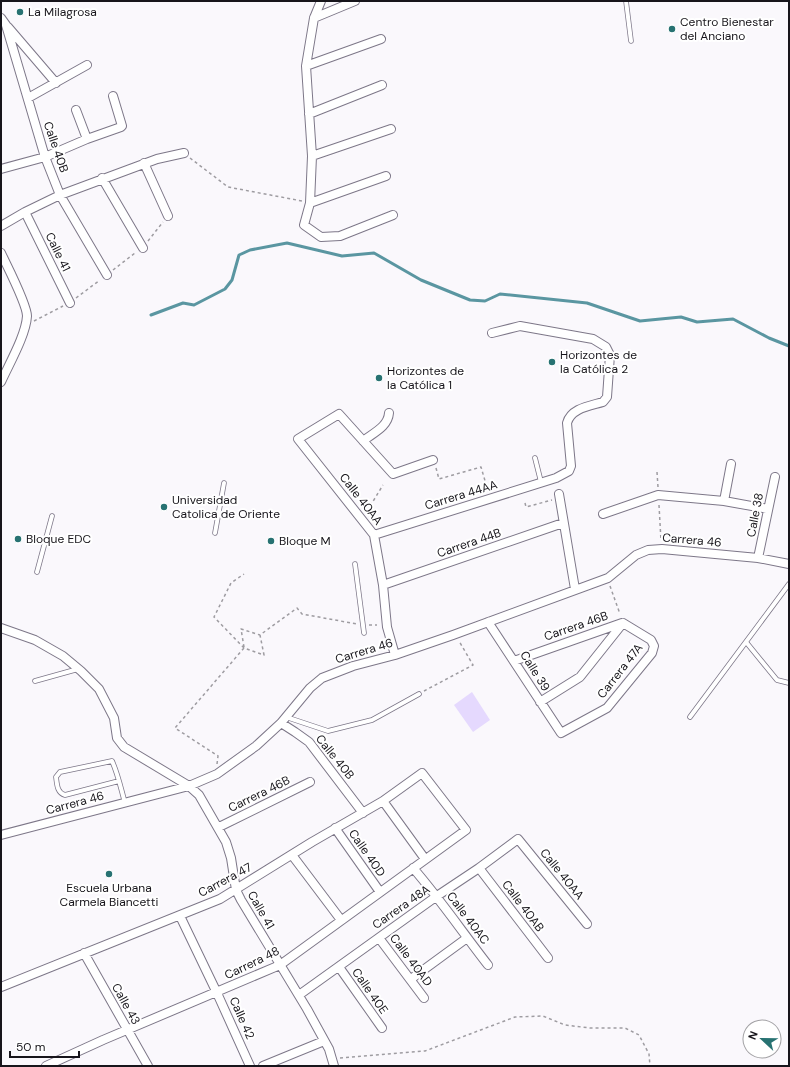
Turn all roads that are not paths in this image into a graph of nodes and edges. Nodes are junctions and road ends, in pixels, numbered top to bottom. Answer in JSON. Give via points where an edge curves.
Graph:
{"nodes":[{"id":1,"x":321,"y":1,"type":"edge"},
{"id":2,"x":355,"y":1,"type":"edge"},
{"id":3,"x":626,"y":1,"type":"edge"},
{"id":4,"x":314,"y":18,"type":"junction"},
{"id":5,"x":3,"y":21,"type":"edge"},
{"id":6,"x":381,"y":39,"type":"dead end"},
{"id":7,"x":630,"y":41,"type":"dead end"},
{"id":8,"x":87,"y":65,"type":"dead end"},
{"id":9,"x":306,"y":66,"type":"junction"},
{"id":10,"x":56,"y":83,"type":"junction"},
{"id":11,"x":382,"y":86,"type":"dead end"},
{"id":12,"x":113,"y":96,"type":"dead end"},
{"id":13,"x":28,"y":98,"type":"junction"},
{"id":14,"x":76,"y":110,"type":"dead end"},
{"id":15,"x":309,"y":114,"type":"junction"},
{"id":16,"x":391,"y":129,"type":"dead end"},
{"id":17,"x":87,"y":139,"type":"junction"},
{"id":18,"x":184,"y":153,"type":"road end"},
{"id":19,"x":312,"y":156,"type":"junction"},
{"id":20,"x":45,"y":157,"type":"junction"},
{"id":21,"x":144,"y":163,"type":"junction"},
{"id":22,"x":2,"y":166,"type":"edge"},
{"id":23,"x":386,"y":176,"type":"dead end"},
{"id":24,"x":102,"y":178,"type":"junction"},
{"id":25,"x":60,"y":195,"type":"junction"},
{"id":26,"x":310,"y":203,"type":"junction"},
{"id":27,"x":25,"y":212,"type":"junction"},
{"id":28,"x":393,"y":215,"type":"dead end"},
{"id":29,"x":168,"y":216,"type":"dead end"},
{"id":30,"x":1,"y":226,"type":"edge"},
{"id":31,"x":143,"y":248,"type":"dead end"},
{"id":32,"x":1,"y":253,"type":"edge"},
{"id":33,"x":107,"y":275,"type":"dead end"},
{"id":34,"x":70,"y":303,"type":"dead end"},
{"id":35,"x":492,"y":333,"type":"dead end"},
{"id":36,"x":1,"y":382,"type":"edge"},
{"id":37,"x":389,"y":413,"type":"dead end"},
{"id":38,"x":363,"y":441,"type":"junction"},
{"id":39,"x":535,"y":458,"type":"dead end"},
{"id":40,"x":433,"y":460,"type":"road end"},
{"id":41,"x":731,"y":464,"type":"dead end"},
{"id":42,"x":774,"y":477,"type":"dead end"},
{"id":43,"x":224,"y":483,"type":"dead end"},
{"id":44,"x":541,"y":483,"type":"junction"},
{"id":45,"x":559,"y":496,"type":"road end"},
{"id":46,"x":724,"y":501,"type":"junction"},
{"id":47,"x":768,"y":509,"type":"junction"},
{"id":48,"x":603,"y":514,"type":"dead end"},
{"id":49,"x":52,"y":516,"type":"dead end"},
{"id":50,"x":563,"y":523,"type":"junction"},
{"id":51,"x":215,"y":533,"type":"dead end"},
{"id":52,"x":374,"y":535,"type":"junction"},
{"id":53,"x":758,"y":558,"type":"junction"},
{"id":54,"x":355,"y":564,"type":"dead end"},
{"id":55,"x":789,"y":564,"type":"edge"},
{"id":56,"x":37,"y":572,"type":"dead end"},
{"id":57,"x":789,"y":584,"type":"edge"},
{"id":58,"x":383,"y":585,"type":"junction"},
{"id":59,"x":575,"y":589,"type":"junction"},
{"id":60,"x":488,"y":622,"type":"junction"},
{"id":61,"x":623,"y":623,"type":"junction"},
{"id":62,"x":1,"y":628,"type":"edge"},
{"id":63,"x":364,"y":633,"type":"dead end"},
{"id":64,"x":746,"y":642,"type":"junction"},
{"id":65,"x":395,"y":655,"type":"junction"},
{"id":66,"x":514,"y":660,"type":"junction"},
{"id":67,"x":78,"y":668,"type":"junction"},
{"id":68,"x":35,"y":681,"type":"dead end"},
{"id":69,"x":789,"y":683,"type":"edge"},
{"id":70,"x":419,"y":694,"type":"road end"},
{"id":71,"x":540,"y":702,"type":"junction"},
{"id":72,"x":690,"y":717,"type":"dead end"},
{"id":73,"x":283,"y":720,"type":"junction"},
{"id":74,"x":561,"y":733,"type":"joint"},
{"id":75,"x":119,"y":781,"type":"junction"},
{"id":76,"x":310,"y":782,"type":"dead end"},
{"id":77,"x":189,"y":786,"type":"junction"},
{"id":78,"x":382,"y":801,"type":"junction"},
{"id":79,"x":125,"y":802,"type":"junction"},
{"id":80,"x":363,"y":813,"type":"junction"},
{"id":81,"x":219,"y":827,"type":"junction"},
{"id":82,"x":335,"y":828,"type":"junction"},
{"id":83,"x":466,"y":830,"type":"joint"},
{"id":84,"x":1,"y":835,"type":"edge"},
{"id":85,"x":518,"y":839,"type":"joint"},
{"id":86,"x":292,"y":854,"type":"junction"},
{"id":87,"x":425,"y":859,"type":"junction"},
{"id":88,"x":413,"y":868,"type":"junction"},
{"id":89,"x":479,"y":868,"type":"junction"},
{"id":90,"x":236,"y":890,"type":"junction"},
{"id":91,"x":380,"y":892,"type":"junction"},
{"id":92,"x":437,"y":896,"type":"junction"},
{"id":93,"x":180,"y":916,"type":"junction"},
{"id":94,"x":341,"y":920,"type":"junction"},
{"id":95,"x":587,"y":924,"type":"dead end"},
{"id":96,"x":379,"y":938,"type":"junction"},
{"id":97,"x":467,"y":938,"type":"junction"},
{"id":98,"x":84,"y":953,"type":"junction"},
{"id":99,"x":548,"y":958,"type":"dead end"},
{"id":100,"x":280,"y":965,"type":"junction"},
{"id":101,"x":488,"y":965,"type":"dead end"},
{"id":102,"x":339,"y":967,"type":"junction"},
{"id":103,"x":411,"y":979,"type":"junction"},
{"id":104,"x":1,"y":986,"type":"edge"},
{"id":105,"x":217,"y":993,"type":"junction"},
{"id":106,"x":299,"y":994,"type":"junction"},
{"id":107,"x":424,"y":998,"type":"dead end"},
{"id":108,"x":382,"y":1028,"type":"dead end"},
{"id":109,"x":127,"y":1030,"type":"junction"},
{"id":110,"x":324,"y":1041,"type":"junction"},
{"id":111,"x":333,"y":1062,"type":"edge"},
{"id":112,"x":46,"y":1066,"type":"edge"},
{"id":113,"x":148,"y":1066,"type":"edge"},
{"id":114,"x":250,"y":1066,"type":"edge"},
{"id":115,"x":263,"y":1066,"type":"edge"}],
"edges":[{"from":1,"to":4,"type":"street"},
{"from":2,"to":4,"type":"street"},
{"from":3,"to":7,"type":"lane"},
{"from":4,"to":9,"type":"street"},
{"from":5,"to":10,"type":"street"},
{"from":5,"to":13,"type":"street","name":"Calle 40B"},
{"from":6,"to":9,"type":"street"},
{"from":8,"to":10,"type":"street"},
{"from":9,"to":15,"type":"street"},
{"from":10,"to":13,"type":"street"},
{"from":11,"to":15,"type":"street"},
{"from":12,"to":17,"type":"street","via":[[122,126]]},
{"from":13,"to":20,"type":"street","name":"Calle 40B"},
{"from":14,"to":17,"type":"street"},
{"from":15,"to":19,"type":"street"},
{"from":16,"to":19,"type":"street"},
{"from":17,"to":20,"type":"street"},
{"from":18,"to":21,"type":"street"},
{"from":19,"to":26,"type":"street"},
{"from":20,"to":22,"type":"street"},
{"from":20,"to":25,"type":"street","name":"Calle 40B"},
{"from":21,"to":24,"type":"street"},
{"from":21,"to":29,"type":"street"},
{"from":23,"to":26,"type":"street"},
{"from":24,"to":25,"type":"street"},
{"from":24,"to":31,"type":"street"},
{"from":25,"to":27,"type":"street"},
{"from":25,"to":33,"type":"street","name":"Calle 40B"},
{"from":26,"to":28,"type":"street","via":[[304,225],[320,237],[340,236]]},
{"from":27,"to":30,"type":"street"},
{"from":27,"to":34,"type":"street","name":"Calle 41"},
{"from":32,"to":36,"type":"street","via":[[27,315],[22,336]]},
{"from":35,"to":44,"type":"street","name":"Carrera 44AA","via":[[520,326],[593,339],[606,347],[610,355],[607,397],[603,402],[576,411],[568,419],[571,466],[567,473]]},
{"from":37,"to":38,"type":"street","via":[[386,424]]},
{"from":38,"to":40,"type":"street","via":[[393,474]]},
{"from":38,"to":52,"type":"street","name":"Calle 40AA","via":[[339,414],[298,439]]},
{"from":39,"to":44,"type":"lane"},
{"from":41,"to":46,"type":"street"},
{"from":42,"to":47,"type":"street","name":"Calle 38"},
{"from":43,"to":51,"type":"lane"},
{"from":44,"to":52,"type":"street","name":"Carrera 44AA"},
{"from":45,"to":50,"type":"street"},
{"from":46,"to":47,"type":"street"},
{"from":46,"to":48,"type":"street","via":[[658,495]]},
{"from":47,"to":53,"type":"street","name":"Calle 38"},
{"from":49,"to":56,"type":"lane"},
{"from":50,"to":58,"type":"street","name":"Carrera 44B"},
{"from":50,"to":59,"type":"street"},
{"from":52,"to":58,"type":"street","name":"Calle 40AA"},
{"from":53,"to":55,"type":"street","name":"Carrera 46"},
{"from":53,"to":59,"type":"street","name":"Carrera 46","via":[[662,548],[648,550],[636,555],[608,578]]},
{"from":54,"to":63,"type":"lane"},
{"from":57,"to":64,"type":"lane"},
{"from":58,"to":65,"type":"street","name":"Calle 40AA","via":[[387,627]]},
{"from":59,"to":60,"type":"street","name":"Carrera 46"},
{"from":60,"to":65,"type":"street","name":"Carrera 46"},
{"from":60,"to":66,"type":"street","name":"Calle 39"},
{"from":61,"to":66,"type":"street","name":"Carrera 46B"},
{"from":61,"to":71,"type":"street","via":[[580,677]]},
{"from":61,"to":74,"type":"street","name":"Carrera 47A","via":[[651,640],[654,646],[652,653],[607,708]]},
{"from":62,"to":67,"type":"street","name":"Calle 41","via":[[35,640]]},
{"from":64,"to":69,"type":"lane","via":[[777,680]]},
{"from":64,"to":72,"type":"lane"},
{"from":65,"to":73,"type":"street","name":"Carrera 46","via":[[353,666],[322,678]]},
{"from":66,"to":71,"type":"street","name":"Calle 39"},
{"from":67,"to":68,"type":"lane"},
{"from":67,"to":77,"type":"street","name":"Calle 41","via":[[99,689],[114,718],[117,738],[124,747]]},
{"from":70,"to":73,"type":"lane","via":[[372,720],[328,731]]},
{"from":71,"to":74,"type":"street","name":"Calle 39"},
{"from":73,"to":77,"type":"street","name":"Carrera 46","via":[[256,746],[217,774]]},
{"from":73,"to":80,"type":"street","name":"Calle 40B","via":[[309,742]]},
{"from":75,"to":75,"type":"lane","via":[[112,761],[60,772],[56,778],[59,792],[64,795]]},
{"from":75,"to":79,"type":"lane"},
{"from":76,"to":81,"type":"street","name":"Carrera 46B"},
{"from":77,"to":79,"type":"street","name":"Carrera 46"},
{"from":77,"to":81,"type":"street","name":"Calle 41","via":[[199,795]]},
{"from":78,"to":80,"type":"street","name":"Carrera 47"},
{"from":78,"to":83,"type":"street","name":"Carrera 47","via":[[422,772]]},
{"from":78,"to":87,"type":"street"},
{"from":79,"to":84,"type":"street","name":"Carrera 46"},
{"from":80,"to":82,"type":"street","name":"Carrera 47"},
{"from":81,"to":90,"type":"street","name":"Calle 41","via":[[231,858]]},
{"from":82,"to":86,"type":"street","name":"Carrera 47"},
{"from":82,"to":91,"type":"street","name":"Calle 40D"},
{"from":83,"to":87,"type":"street","name":"Carrera 48"},
{"from":85,"to":89,"type":"street","name":"Carrera 48A"},
{"from":85,"to":95,"type":"street","name":"Calle 40AA"},
{"from":86,"to":90,"type":"street","name":"Carrera 47"},
{"from":86,"to":94,"type":"street"},
{"from":87,"to":88,"type":"street","name":"Carrera 48"},
{"from":88,"to":91,"type":"street","name":"Carrera 48"},
{"from":88,"to":92,"type":"street","name":"Calle 40AC"},
{"from":89,"to":92,"type":"street","name":"Carrera 48A"},
{"from":89,"to":99,"type":"street","name":"Calle 40AB"},
{"from":90,"to":93,"type":"street","name":"Carrera 47"},
{"from":90,"to":100,"type":"street","name":"Calle 41"},
{"from":91,"to":94,"type":"street","name":"Carrera 48"},
{"from":92,"to":96,"type":"street","name":"Carrera 48A"},
{"from":92,"to":97,"type":"street","name":"Calle 40AC"},
{"from":93,"to":98,"type":"street","name":"Carrera 47"},
{"from":93,"to":105,"type":"street","name":"Calle 42"},
{"from":94,"to":100,"type":"street","name":"Carrera 48"},
{"from":96,"to":102,"type":"street","name":"Carrera 48A"},
{"from":96,"to":103,"type":"street","name":"Calle 40AD"},
{"from":97,"to":101,"type":"street","name":"Calle 40AC"},
{"from":97,"to":103,"type":"street"},
{"from":98,"to":104,"type":"street","name":"Carrera 47"},
{"from":98,"to":109,"type":"street","name":"Calle 43"},
{"from":100,"to":105,"type":"street","name":"Carrera 48"},
{"from":100,"to":106,"type":"street","name":"Calle 41"},
{"from":102,"to":106,"type":"street","name":"Carrera 48A"},
{"from":102,"to":108,"type":"street","name":"Calle 40E"},
{"from":103,"to":107,"type":"street","name":"Calle 40AD"},
{"from":105,"to":109,"type":"street","name":"Carrera 48"},
{"from":105,"to":114,"type":"street","name":"Calle 42"},
{"from":106,"to":110,"type":"street","name":"Calle 41"},
{"from":109,"to":112,"type":"street","name":"Carrera 48"},
{"from":109,"to":113,"type":"street","name":"Calle 43"},
{"from":110,"to":111,"type":"street","name":"Calle 41"},
{"from":110,"to":115,"type":"street"}]}
